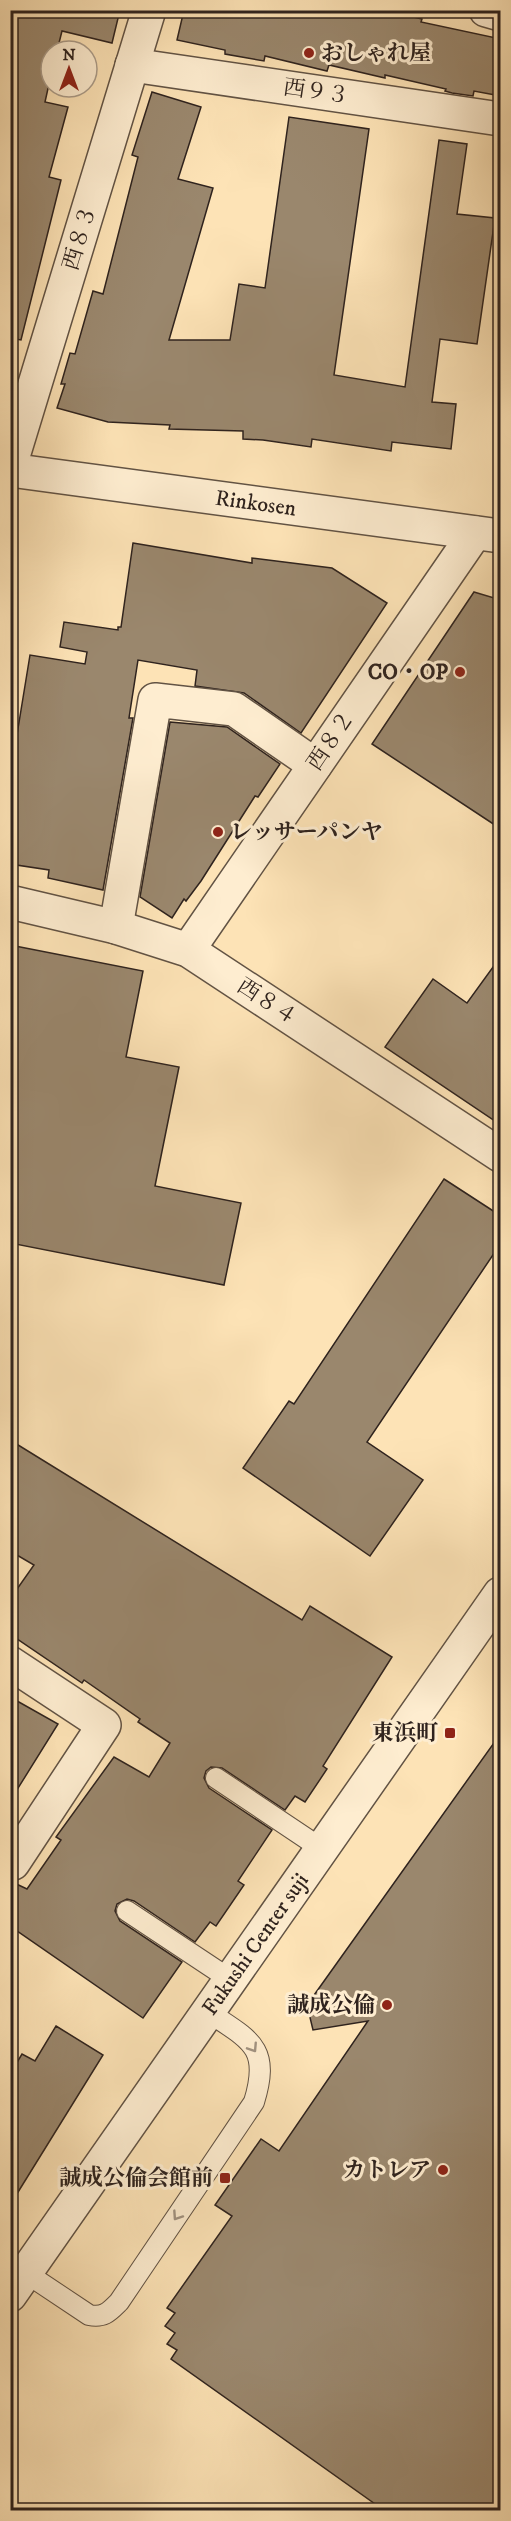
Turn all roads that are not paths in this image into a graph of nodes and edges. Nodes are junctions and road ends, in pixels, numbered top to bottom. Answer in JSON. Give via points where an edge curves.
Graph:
{"nodes":[{"id":1,"x":149,"y":10,"type":"edge"},
{"id":2,"x":486,"y":10,"type":"edge"},
{"id":3,"x":501,"y":14,"type":"edge"},
{"id":4,"x":132,"y":65,"type":"junction"},
{"id":5,"x":501,"y":119,"type":"edge"},
{"id":6,"x":10,"y":468,"type":"edge"},
{"id":7,"x":488,"y":535,"type":"edge"},
{"id":8,"x":315,"y":765,"type":"junction"},
{"id":9,"x":10,"y":902,"type":"edge"},
{"id":10,"x":116,"y":927,"type":"junction"},
{"id":11,"x":188,"y":950,"type":"junction"},
{"id":12,"x":501,"y":1155,"type":"edge"},
{"id":13,"x":501,"y":1594,"type":"edge"},
{"id":14,"x":10,"y":1663,"type":"edge"},
{"id":15,"x":216,"y":1778,"type":"dead end"},
{"id":16,"x":322,"y":1849,"type":"junction"},
{"id":17,"x":10,"y":1861,"type":"edge"},
{"id":18,"x":128,"y":1911,"type":"dead end"},
{"id":19,"x":231,"y":1980,"type":"junction"},
{"id":20,"x":208,"y":2012,"type":"junction"},
{"id":21,"x":18,"y":2284,"type":"edge"}],
"edges":[{"from":1,"to":4,"type":"street","name":"西８３"},
{"from":2,"to":3,"type":"street"},
{"from":4,"to":5,"type":"street","name":"西９３"},
{"from":4,"to":6,"type":"street","name":"西８３"},
{"from":6,"to":7,"type":"street","name":"Rinkosen"},
{"from":7,"to":8,"type":"street","name":"西８２"},
{"from":8,"to":10,"type":"street","via":[[234,709],[157,690]]},
{"from":8,"to":11,"type":"street","name":"西８２"},
{"from":9,"to":10,"type":"street","name":"西８４"},
{"from":10,"to":11,"type":"street","name":"西８４"},
{"from":11,"to":12,"type":"street","name":"西８４"},
{"from":13,"to":16,"type":"street","name":"Fukushi Center suji"},
{"from":14,"to":17,"type":"street","via":[[104,1725],[13,1863]]},
{"from":15,"to":16,"type":"lane"},
{"from":16,"to":19,"type":"street","name":"Fukushi Center suji"},
{"from":18,"to":19,"type":"lane"},
{"from":19,"to":20,"type":"street","name":"Fukushi Center suji"},
{"from":20,"to":21,"type":"street","name":"Fukushi Center suji"},
{"from":20,"to":21,"type":"lane","one_way":true,"via":[[243,2035],[257,2050],[261,2068],[254,2102],[119,2302],[98,2317]]}]}
